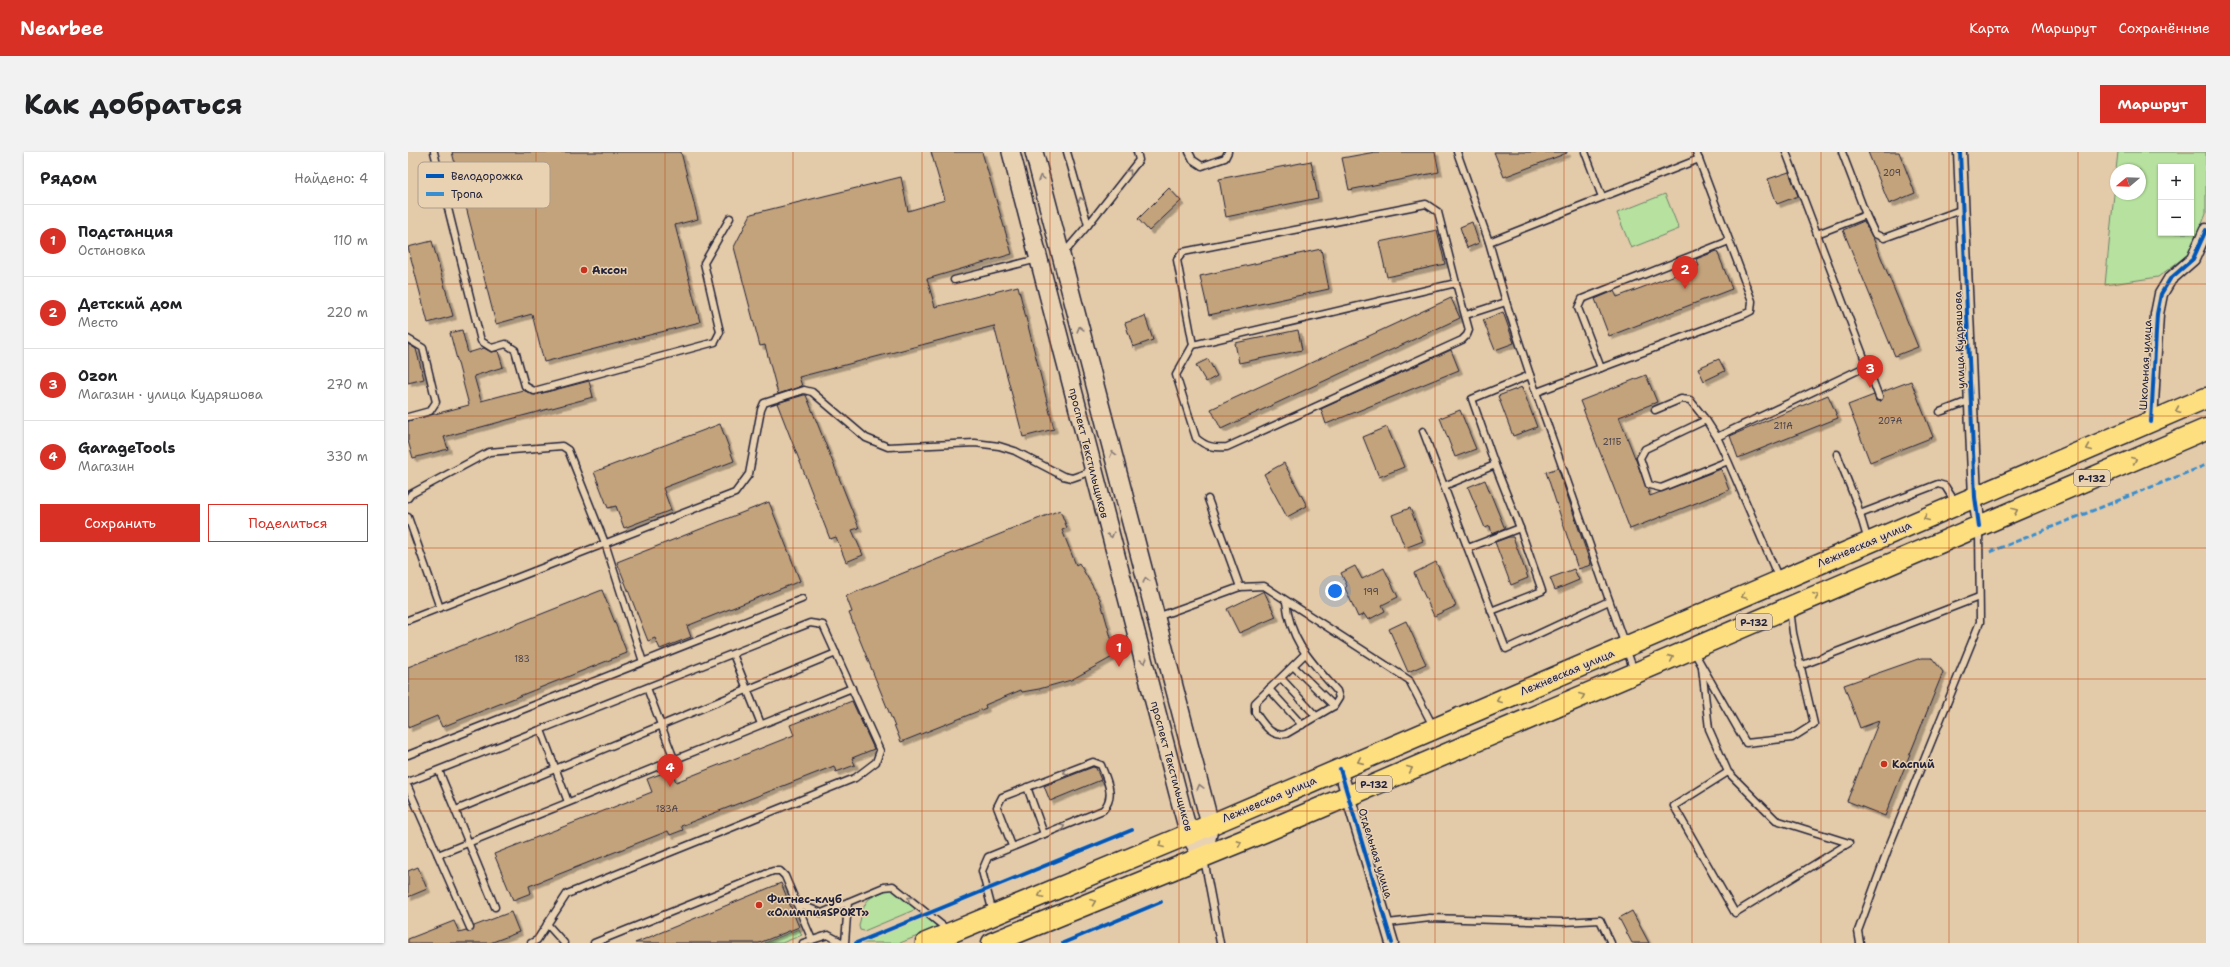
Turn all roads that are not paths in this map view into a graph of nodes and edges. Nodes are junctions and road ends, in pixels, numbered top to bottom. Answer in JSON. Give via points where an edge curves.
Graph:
{"nodes":[{"id":1,"x":434,"y":152,"type":"edge"},
{"id":2,"x":1011,"y":152,"type":"edge"},
{"id":3,"x":1034,"y":152,"type":"edge"},
{"id":4,"x":1067,"y":152,"type":"edge"},
{"id":5,"x":1136,"y":152,"type":"edge"},
{"id":6,"x":1189,"y":152,"type":"edge"},
{"id":7,"x":1228,"y":152,"type":"edge"},
{"id":8,"x":1457,"y":152,"type":"edge"},
{"id":9,"x":1585,"y":152,"type":"edge"},
{"id":10,"x":1696,"y":152,"type":"edge"},
{"id":11,"x":1786,"y":152,"type":"edge"},
{"id":12,"x":1842,"y":152,"type":"edge"},
{"id":13,"x":1960,"y":152,"type":"edge"},
{"id":14,"x":1699,"y":160,"type":"junction"},
{"id":15,"x":436,"y":162,"type":"edge"},
{"id":16,"x":1602,"y":197,"type":"junction"},
{"id":17,"x":448,"y":208,"type":"edge"},
{"id":18,"x":1963,"y":209,"type":"junction"},
{"id":19,"x":1866,"y":215,"type":"junction"},
{"id":20,"x":730,"y":218,"type":"dead end"},
{"id":21,"x":1088,"y":225,"type":"junction"},
{"id":22,"x":2206,"y":230,"type":"edge"},
{"id":23,"x":1817,"y":234,"type":"junction"},
{"id":24,"x":1729,"y":241,"type":"junction"},
{"id":25,"x":1489,"y":242,"type":"junction"},
{"id":26,"x":1061,"y":256,"type":"junction"},
{"id":27,"x":1039,"y":258,"type":"junction"},
{"id":28,"x":954,"y":280,"type":"dead end"},
{"id":29,"x":1456,"y":284,"type":"junction"},
{"id":30,"x":1506,"y":302,"type":"junction"},
{"id":31,"x":1466,"y":315,"type":"junction"},
{"id":32,"x":408,"y":339,"type":"edge"},
{"id":33,"x":1193,"y":345,"type":"junction"},
{"id":34,"x":1867,"y":366,"type":"junction"},
{"id":35,"x":1601,"y":368,"type":"junction"},
{"id":36,"x":1530,"y":376,"type":"junction"},
{"id":37,"x":1537,"y":392,"type":"junction"},
{"id":38,"x":1879,"y":397,"type":"dead end"},
{"id":39,"x":2206,"y":398,"type":"edge"},
{"id":40,"x":1971,"y":400,"type":"junction"},
{"id":41,"x":1655,"y":410,"type":"dead end"},
{"id":42,"x":1940,"y":412,"type":"dead end"},
{"id":43,"x":408,"y":417,"type":"edge"},
{"id":44,"x":1706,"y":420,"type":"junction"},
{"id":45,"x":2151,"y":422,"type":"junction"},
{"id":46,"x":2206,"y":430,"type":"edge"},
{"id":47,"x":1423,"y":431,"type":"dead end"},
{"id":48,"x":1717,"y":437,"type":"junction"},
{"id":49,"x":1837,"y":454,"type":"dead end"},
{"id":50,"x":1728,"y":462,"type":"junction"},
{"id":51,"x":1496,"y":465,"type":"junction"},
{"id":52,"x":1094,"y":470,"type":"junction"},
{"id":53,"x":1444,"y":486,"type":"junction"},
{"id":54,"x":1975,"y":497,"type":"junction"},
{"id":55,"x":408,"y":498,"type":"edge"},
{"id":56,"x":1208,"y":499,"type":"dead end"},
{"id":57,"x":1956,"y":505,"type":"junction"},
{"id":58,"x":1860,"y":514,"type":"junction"},
{"id":59,"x":408,"y":517,"type":"edge"},
{"id":60,"x":1979,"y":526,"type":"junction"},
{"id":61,"x":1520,"y":528,"type":"junction"},
{"id":62,"x":1869,"y":542,"type":"junction"},
{"id":63,"x":605,"y":543,"type":"junction"},
{"id":64,"x":1468,"y":548,"type":"junction"},
{"id":65,"x":1780,"y":580,"type":"junction"},
{"id":66,"x":1240,"y":587,"type":"junction"},
{"id":67,"x":1979,"y":597,"type":"junction"},
{"id":68,"x":802,"y":600,"type":"dead end"},
{"id":69,"x":1609,"y":601,"type":"junction"},
{"id":70,"x":1286,"y":602,"type":"junction"},
{"id":71,"x":1790,"y":607,"type":"junction"},
{"id":72,"x":440,"y":608,"type":"junction"},
{"id":73,"x":1491,"y":611,"type":"junction"},
{"id":74,"x":1156,"y":618,"type":"junction"},
{"id":75,"x":408,"y":620,"type":"edge"},
{"id":76,"x":1626,"y":647,"type":"junction"},
{"id":77,"x":1692,"y":649,"type":"junction"},
{"id":78,"x":836,"y":653,"type":"junction"},
{"id":79,"x":733,"y":654,"type":"junction"},
{"id":80,"x":1305,"y":654,"type":"junction"},
{"id":81,"x":644,"y":662,"type":"junction"},
{"id":82,"x":1293,"y":666,"type":"junction"},
{"id":83,"x":1800,"y":666,"type":"junction"},
{"id":84,"x":1702,"y":668,"type":"junction"},
{"id":85,"x":1635,"y":674,"type":"junction"},
{"id":86,"x":1281,"y":678,"type":"junction"},
{"id":87,"x":647,"y":688,"type":"junction"},
{"id":88,"x":852,"y":688,"type":"junction"},
{"id":89,"x":1269,"y":689,"type":"junction"},
{"id":90,"x":747,"y":690,"type":"junction"},
{"id":91,"x":1334,"y":706,"type":"junction"},
{"id":92,"x":1316,"y":716,"type":"junction"},
{"id":93,"x":761,"y":724,"type":"junction"},
{"id":94,"x":1302,"y":725,"type":"junction"},
{"id":95,"x":661,"y":726,"type":"junction"},
{"id":96,"x":1434,"y":728,"type":"junction"},
{"id":97,"x":541,"y":730,"type":"junction"},
{"id":98,"x":408,"y":755,"type":"edge"},
{"id":99,"x":674,"y":759,"type":"junction"},
{"id":100,"x":556,"y":769,"type":"junction"},
{"id":101,"x":1340,"y":769,"type":"junction"},
{"id":102,"x":439,"y":771,"type":"junction"},
{"id":103,"x":1728,"y":772,"type":"junction"},
{"id":104,"x":408,"y":782,"type":"edge"},
{"id":105,"x":408,"y":787,"type":"edge"},
{"id":106,"x":1026,"y":787,"type":"junction"},
{"id":107,"x":1349,"y":794,"type":"junction"},
{"id":108,"x":568,"y":802,"type":"junction"},
{"id":109,"x":456,"y":810,"type":"junction"},
{"id":110,"x":1210,"y":824,"type":"junction"},
{"id":111,"x":1044,"y":834,"type":"junction"},
{"id":112,"x":1189,"y":834,"type":"junction"},
{"id":113,"x":469,"y":842,"type":"junction"},
{"id":114,"x":1012,"y":846,"type":"junction"},
{"id":115,"x":438,"y":855,"type":"junction"},
{"id":116,"x":1203,"y":858,"type":"junction"},
{"id":117,"x":848,"y":902,"type":"junction"},
{"id":118,"x":796,"y":903,"type":"junction"},
{"id":119,"x":495,"y":907,"type":"dead end"},
{"id":120,"x":993,"y":915,"type":"junction"},
{"id":121,"x":1388,"y":923,"type":"junction"},
{"id":122,"x":547,"y":924,"type":"junction"},
{"id":123,"x":470,"y":928,"type":"dead end"},
{"id":124,"x":951,"y":933,"type":"junction"},
{"id":125,"x":812,"y":940,"type":"junction"},
{"id":126,"x":531,"y":943,"type":"edge"},
{"id":127,"x":564,"y":943,"type":"edge"},
{"id":128,"x":594,"y":943,"type":"edge"},
{"id":129,"x":803,"y":943,"type":"edge"},
{"id":130,"x":844,"y":943,"type":"edge"},
{"id":131,"x":926,"y":943,"type":"edge"},
{"id":132,"x":992,"y":943,"type":"edge"},
{"id":133,"x":1221,"y":943,"type":"edge"},
{"id":134,"x":1392,"y":943,"type":"edge"},
{"id":135,"x":1611,"y":943,"type":"edge"},
{"id":136,"x":1860,"y":943,"type":"edge"}],
"edges":[{"from":1,"to":15,"type":"lane"},
{"from":2,"to":27,"type":"main road","name":"проспект Текстильщиков"},
{"from":26,"to":3,"type":"main road","name":"проспект Текстильщиков","one_way":true},
{"from":21,"to":4,"type":"lane","one_way":true},
{"from":21,"to":5,"type":"lane","one_way":true,"via":[[1139,160]]},
{"from":6,"to":7,"type":"lane","via":[[1193,160],[1202,166],[1225,158]]},
{"from":8,"to":25,"type":"lane"},
{"from":9,"to":16,"type":"lane"},
{"from":10,"to":14,"type":"lane"},
{"from":11,"to":23,"type":"lane"},
{"from":12,"to":19,"type":"lane"},
{"from":13,"to":18,"type":"street","name":"улица Кудряшова"},
{"from":14,"to":16,"type":"lane"},
{"from":14,"to":24,"type":"lane"},
{"from":16,"to":25,"type":"lane"},
{"from":17,"to":20,"type":"lane","via":[[481,341],[492,348],[506,344],[515,350],[525,386],[534,391],[715,342],[720,332],[704,263]]},
{"from":18,"to":19,"type":"lane","via":[[1884,238],[1875,234]]},
{"from":18,"to":40,"type":"street","name":"улица Кудряшова"},
{"from":19,"to":23,"type":"lane"},
{"from":21,"to":26,"type":"lane"},
{"from":22,"to":45,"type":"street","name":"Школьная улица","via":[[2193,260],[2170,279],[2161,294],[2157,314]]},
{"from":23,"to":34,"type":"lane"},
{"from":24,"to":35,"type":"lane","via":[[1582,299],[1578,308]]},
{"from":24,"to":35,"type":"lane","via":[[1753,304],[1749,313]]},
{"from":25,"to":30,"type":"lane"},
{"from":74,"to":26,"type":"main road","name":"проспект Текстильщиков","one_way":true},
{"from":27,"to":28,"type":"lane"},
{"from":27,"to":52,"type":"main road","name":"проспект Текстильщиков"},
{"from":29,"to":31,"type":"lane"},
{"from":29,"to":33,"type":"lane"},
{"from":29,"to":33,"type":"lane","via":[[1438,212],[1426,204],[1183,252],[1177,260]]},
{"from":30,"to":31,"type":"lane"},
{"from":30,"to":36,"type":"lane"},
{"from":31,"to":33,"type":"lane","via":[[1469,330],[1462,340],[1228,447],[1204,445],[1196,438],[1176,375]]},
{"from":32,"to":43,"type":"lane","via":[[423,348],[436,402],[430,411]]},
{"from":34,"to":38,"type":"lane"},
{"from":34,"to":48,"type":"lane"},
{"from":35,"to":37,"type":"lane"},
{"from":36,"to":37,"type":"lane"},
{"from":36,"to":51,"type":"lane","via":[[1472,399]]},
{"from":37,"to":69,"type":"lane"},
{"from":39,"to":45,"type":"highway","name":"Лежневская улица","number":"Р-132","one_way":true},
{"from":40,"to":42,"type":"lane"},
{"from":40,"to":54,"type":"street","name":"улица Кудряшова"},
{"from":41,"to":44,"type":"lane","via":[[1682,398],[1690,400]]},
{"from":44,"to":48,"type":"lane"},
{"from":44,"to":50,"type":"lane","via":[[1645,449],[1640,458],[1649,485],[1661,488]]},
{"from":45,"to":54,"type":"highway","name":"Лежневская улица","number":"Р-132","one_way":true},
{"from":60,"to":46,"type":"highway","number":"Р-132","one_way":true},
{"from":47,"to":53,"type":"lane"},
{"from":48,"to":50,"type":"lane"},
{"from":49,"to":58,"type":"lane"},
{"from":50,"to":65,"type":"lane"},
{"from":51,"to":53,"type":"lane"},
{"from":51,"to":61,"type":"lane"},
{"from":52,"to":63,"type":"lane","via":[[1072,478],[1063,476],[1015,451],[975,443],[888,447],[866,438],[812,392],[804,390],[764,403],[760,410],[749,474],[735,493]]},
{"from":52,"to":112,"type":"main road","name":"проспект Текстильщиков","one_way":true},
{"from":53,"to":64,"type":"lane"},
{"from":54,"to":57,"type":"highway","name":"Лежневская улица","number":"Р-132"},
{"from":54,"to":60,"type":"street","name":"улица Кудряшова"},
{"from":55,"to":63,"type":"lane","via":[[489,452],[562,446],[568,450]]},
{"from":56,"to":66,"type":"lane"},
{"from":57,"to":58,"type":"lane","via":[[1945,486],[1938,484]]},
{"from":57,"to":62,"type":"highway","name":"Лежневская улица","number":"Р-132","one_way":true},
{"from":58,"to":62,"type":"lane"},
{"from":59,"to":72,"type":"lane"},
{"from":60,"to":67,"type":"lane"},
{"from":71,"to":60,"type":"highway","number":"Р-132","one_way":true},
{"from":61,"to":64,"type":"lane"},
{"from":61,"to":73,"type":"lane","via":[[1542,591]]},
{"from":62,"to":65,"type":"highway","name":"Лежневская улица","number":"Р-132"},
{"from":63,"to":72,"type":"lane"},
{"from":63,"to":81,"type":"lane"},
{"from":64,"to":73,"type":"lane"},
{"from":65,"to":76,"type":"highway","name":"Лежневская улица","number":"Р-132","one_way":true},
{"from":66,"to":70,"type":"lane","via":[[1264,586]]},
{"from":66,"to":74,"type":"lane"},
{"from":67,"to":83,"type":"lane"},
{"from":67,"to":136,"type":"lane","via":[[1980,622],[1890,844],[1858,931]]},
{"from":68,"to":81,"type":"lane"},
{"from":69,"to":73,"type":"lane","via":[[1506,649]]},
{"from":69,"to":76,"type":"lane"},
{"from":70,"to":80,"type":"lane","via":[[1294,637]]},
{"from":70,"to":96,"type":"lane","via":[[1409,680]]},
{"from":71,"to":77,"type":"highway","number":"Р-132"},
{"from":71,"to":83,"type":"lane"},
{"from":72,"to":75,"type":"lane"},
{"from":110,"to":74,"type":"main road","name":"проспект Текстильщиков","one_way":true},
{"from":76,"to":85,"type":"lane"},
{"from":76,"to":96,"type":"highway","name":"Лежневская улица","number":"Р-132","one_way":true},
{"from":77,"to":84,"type":"lane"},
{"from":85,"to":77,"type":"highway","number":"Р-132","one_way":true},
{"from":78,"to":79,"type":"lane","via":[[823,625],[816,622]]},
{"from":78,"to":88,"type":"lane"},
{"from":78,"to":90,"type":"lane"},
{"from":79,"to":87,"type":"lane"},
{"from":79,"to":90,"type":"lane"},
{"from":80,"to":82,"type":"lane"},
{"from":80,"to":91,"type":"lane","via":[[1337,691],[1339,698]]},
{"from":81,"to":98,"type":"lane"},
{"from":82,"to":86,"type":"lane"},
{"from":82,"to":91,"type":"lane"},
{"from":83,"to":84,"type":"lane","via":[[1814,724],[1792,738],[1746,743]]},
{"from":84,"to":103,"type":"lane","via":[[1709,729]]},
{"from":107,"to":85,"type":"highway","number":"Р-132","one_way":true},
{"from":86,"to":89,"type":"lane"},
{"from":86,"to":92,"type":"lane"},
{"from":87,"to":95,"type":"lane"},
{"from":87,"to":97,"type":"lane"},
{"from":88,"to":93,"type":"lane"},
{"from":88,"to":122,"type":"lane","via":[[880,751],[876,762],[854,778],[567,894]]},
{"from":89,"to":94,"type":"lane"},
{"from":89,"to":94,"type":"lane","via":[[1255,703],[1255,712],[1272,733],[1280,736]]},
{"from":90,"to":93,"type":"lane"},
{"from":90,"to":95,"type":"lane"},
{"from":91,"to":92,"type":"lane"},
{"from":92,"to":94,"type":"lane"},
{"from":93,"to":99,"type":"lane"},
{"from":95,"to":99,"type":"lane"},
{"from":95,"to":100,"type":"lane"},
{"from":96,"to":101,"type":"highway","name":"Лежневская улица","number":"Р-132","one_way":true},
{"from":97,"to":100,"type":"lane"},
{"from":97,"to":102,"type":"lane"},
{"from":99,"to":108,"type":"lane"},
{"from":100,"to":108,"type":"lane"},
{"from":100,"to":109,"type":"lane"},
{"from":101,"to":107,"type":"street","name":"Отдельная улица"},
{"from":101,"to":110,"type":"highway","name":"Лежневская улица","number":"Р-132"},
{"from":102,"to":104,"type":"lane"},
{"from":102,"to":109,"type":"lane"},
{"from":103,"to":103,"type":"lane","via":[[1776,820],[1849,843],[1735,913],[1674,806]]},
{"from":105,"to":115,"type":"lane"},
{"from":106,"to":111,"type":"lane"},
{"from":111,"to":106,"type":"lane","one_way":true,"via":[[1097,814],[1107,806],[1110,792],[1101,765],[1093,762]]},
{"from":106,"to":114,"type":"lane","via":[[1002,797],[998,807]]},
{"from":116,"to":107,"type":"highway","number":"Р-132","one_way":true},
{"from":107,"to":121,"type":"street","name":"Отдельная улица"},
{"from":108,"to":113,"type":"lane"},
{"from":109,"to":113,"type":"lane"},
{"from":110,"to":112,"type":"highway","name":"Лежневская улица","number":"Р-132"},
{"from":110,"to":116,"type":"main road","name":"проспект Текстильщиков"},
{"from":111,"to":114,"type":"lane"},
{"from":112,"to":116,"type":"main road","name":"проспект Текстильщиков"},
{"from":112,"to":120,"type":"highway","name":"Лежневская улица","number":"Р-132","one_way":true},
{"from":113,"to":115,"type":"lane"},
{"from":113,"to":119,"type":"lane"},
{"from":114,"to":120,"type":"lane","via":[[988,857],[982,871]]},
{"from":115,"to":123,"type":"lane"},
{"from":132,"to":116,"type":"highway","number":"Р-132","one_way":true},
{"from":116,"to":133,"type":"lane"},
{"from":117,"to":118,"type":"lane","via":[[822,913]]},
{"from":124,"to":117,"type":"lane","one_way":true,"via":[[893,886],[884,887]]},
{"from":117,"to":130,"type":"lane"},
{"from":118,"to":125,"type":"lane"},
{"from":118,"to":128,"type":"lane","via":[[785,876],[780,871],[773,871]]},
{"from":120,"to":124,"type":"highway","name":"Лежневская улица","number":"Р-132"},
{"from":121,"to":134,"type":"street","name":"Отдельная улица"},
{"from":121,"to":135,"type":"lane","via":[[1430,918],[1563,922],[1600,920]]},
{"from":122,"to":126,"type":"lane","via":[[537,940]]},
{"from":122,"to":127,"type":"lane"},
{"from":124,"to":131,"type":"highway","name":"Лежневская улица","number":"Р-132"},
{"from":125,"to":129,"type":"lane"},
{"from":125,"to":130,"type":"lane","via":[[828,935]]}]}
